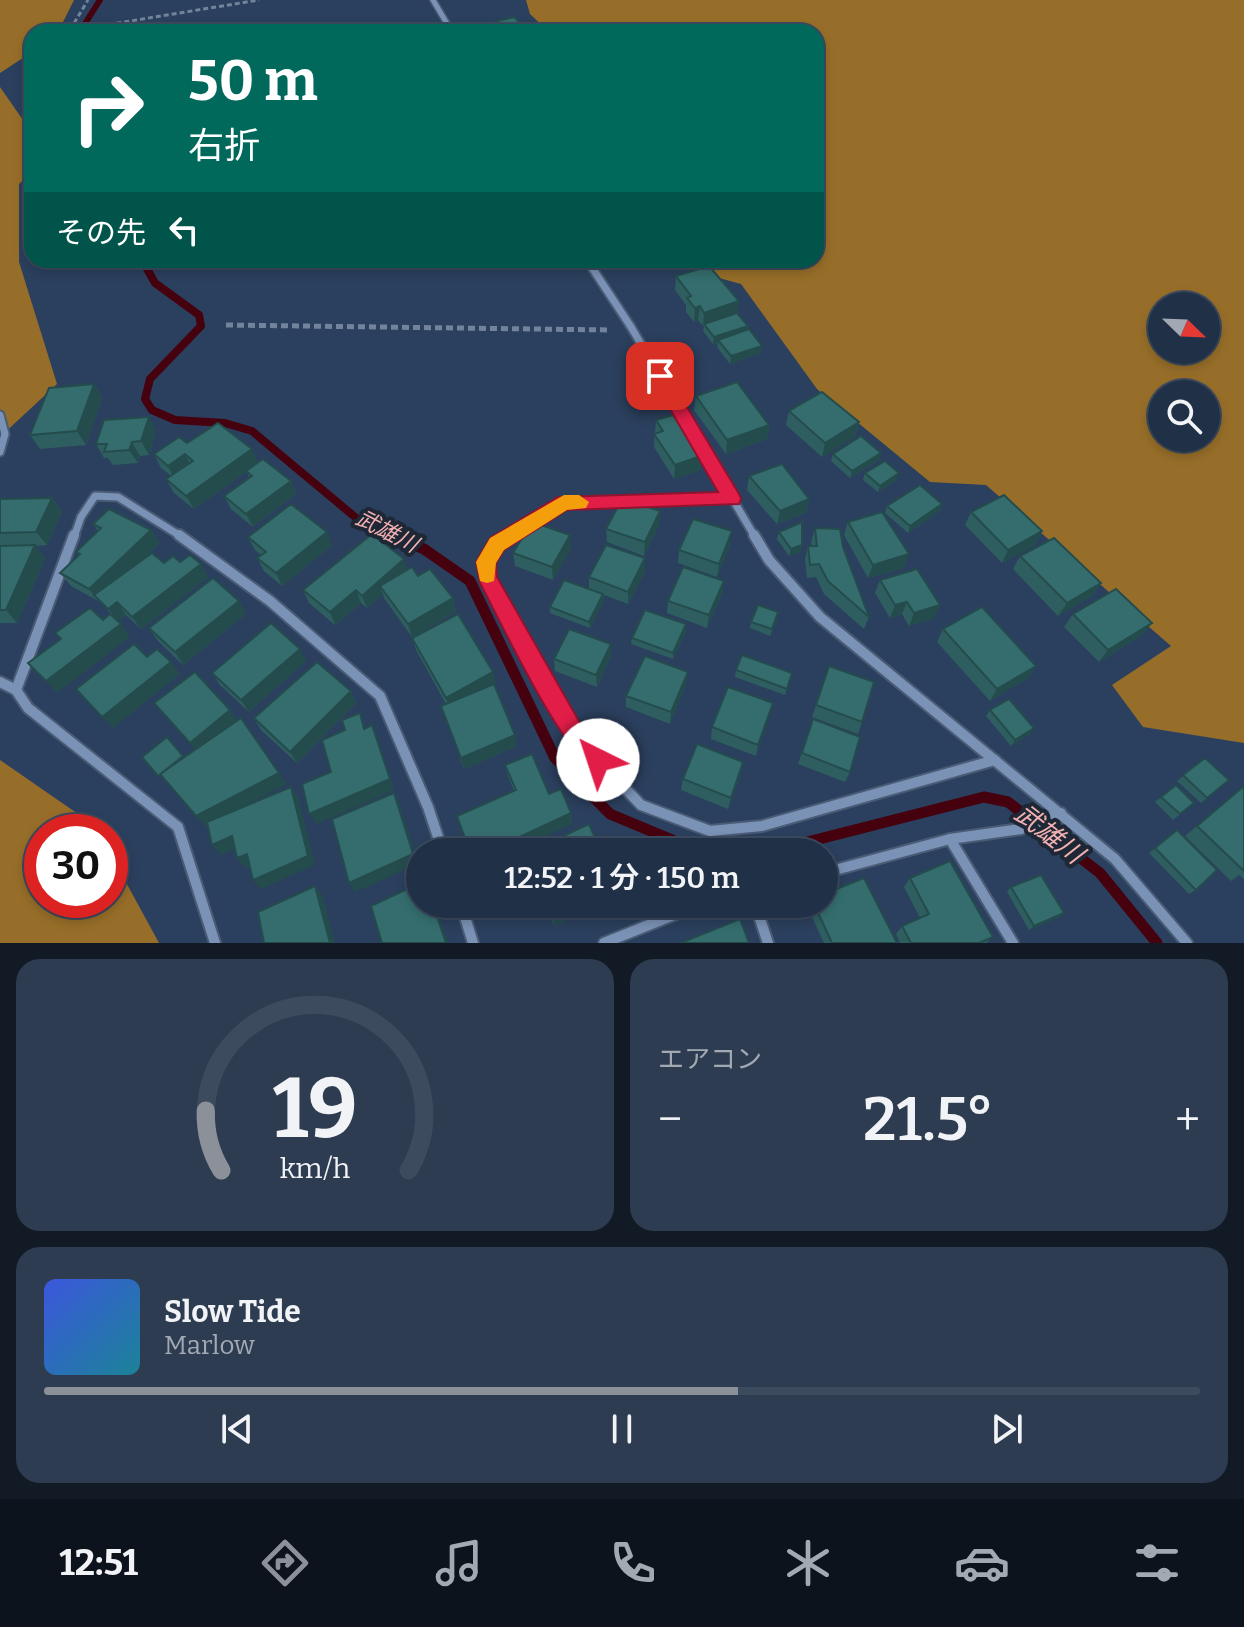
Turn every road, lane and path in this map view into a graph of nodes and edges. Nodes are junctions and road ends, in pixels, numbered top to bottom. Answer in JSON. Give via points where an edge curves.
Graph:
{"nodes":[{"id":1,"x":88,"y":0,"type":"edge"},
{"id":2,"x":259,"y":0,"type":"edge"},
{"id":3,"x":433,"y":0,"type":"edge"},
{"id":4,"x":73,"y":24,"type":"edge"},
{"id":5,"x":109,"y":24,"type":"edge"},
{"id":6,"x":447,"y":24,"type":"edge"},
{"id":7,"x":592,"y":268,"type":"edge"},
{"id":8,"x":226,"y":325,"type":"dead end"},
{"id":9,"x":631,"y":327,"type":"junction"},
{"id":10,"x":0,"y":415,"type":"edge"},
{"id":11,"x":0,"y":452,"type":"edge"},
{"id":12,"x":732,"y":499,"type":"junction"},
{"id":13,"x":0,"y":682,"type":"edge"},
{"id":14,"x":16,"y":690,"type":"junction"},
{"id":15,"x":995,"y":760,"type":"junction"},
{"id":16,"x":1061,"y":813,"type":"junction"},
{"id":17,"x":438,"y":838,"type":"edge"},
{"id":18,"x":950,"y":839,"type":"junction"},
{"id":19,"x":838,"y":869,"type":"edge"},
{"id":20,"x":465,"y":918,"type":"edge"},
{"id":21,"x":666,"y":918,"type":"edge"},
{"id":22,"x":760,"y":918,"type":"edge"},
{"id":23,"x":215,"y":943,"type":"edge"},
{"id":24,"x":473,"y":943,"type":"edge"},
{"id":25,"x":604,"y":943,"type":"edge"},
{"id":26,"x":768,"y":943,"type":"edge"},
{"id":27,"x":1013,"y":943,"type":"edge"},
{"id":28,"x":1187,"y":943,"type":"edge"}],
"edges":[{"from":1,"to":4,"type":"path"},
{"from":2,"to":5,"type":"path"},
{"from":3,"to":6,"type":"street"},
{"from":7,"to":9,"type":"street"},
{"from":8,"to":9,"type":"path","via":[[600,331]]},
{"from":9,"to":12,"type":"street"},
{"from":10,"to":11,"type":"street","via":[[5,434]]},
{"from":12,"to":15,"type":"street","via":[[769,560],[820,617]]},
{"from":12,"to":15,"type":"street","via":[[564,503],[497,544],[486,562],[487,578],[576,737],[641,805],[710,831],[762,826]]},
{"from":13,"to":14,"type":"street"},
{"from":14,"to":17,"type":"street","via":[[81,517],[95,496],[118,497],[270,601],[380,696]]},
{"from":14,"to":23,"type":"street","via":[[28,708],[178,827]]},
{"from":15,"to":16,"type":"street"},
{"from":16,"to":18,"type":"street","via":[[1021,829]]},
{"from":16,"to":28,"type":"street","via":[[1115,859]]},
{"from":18,"to":19,"type":"street"},
{"from":18,"to":27,"type":"street"},
{"from":20,"to":24,"type":"street"},
{"from":21,"to":25,"type":"street"},
{"from":22,"to":26,"type":"street"}]}
